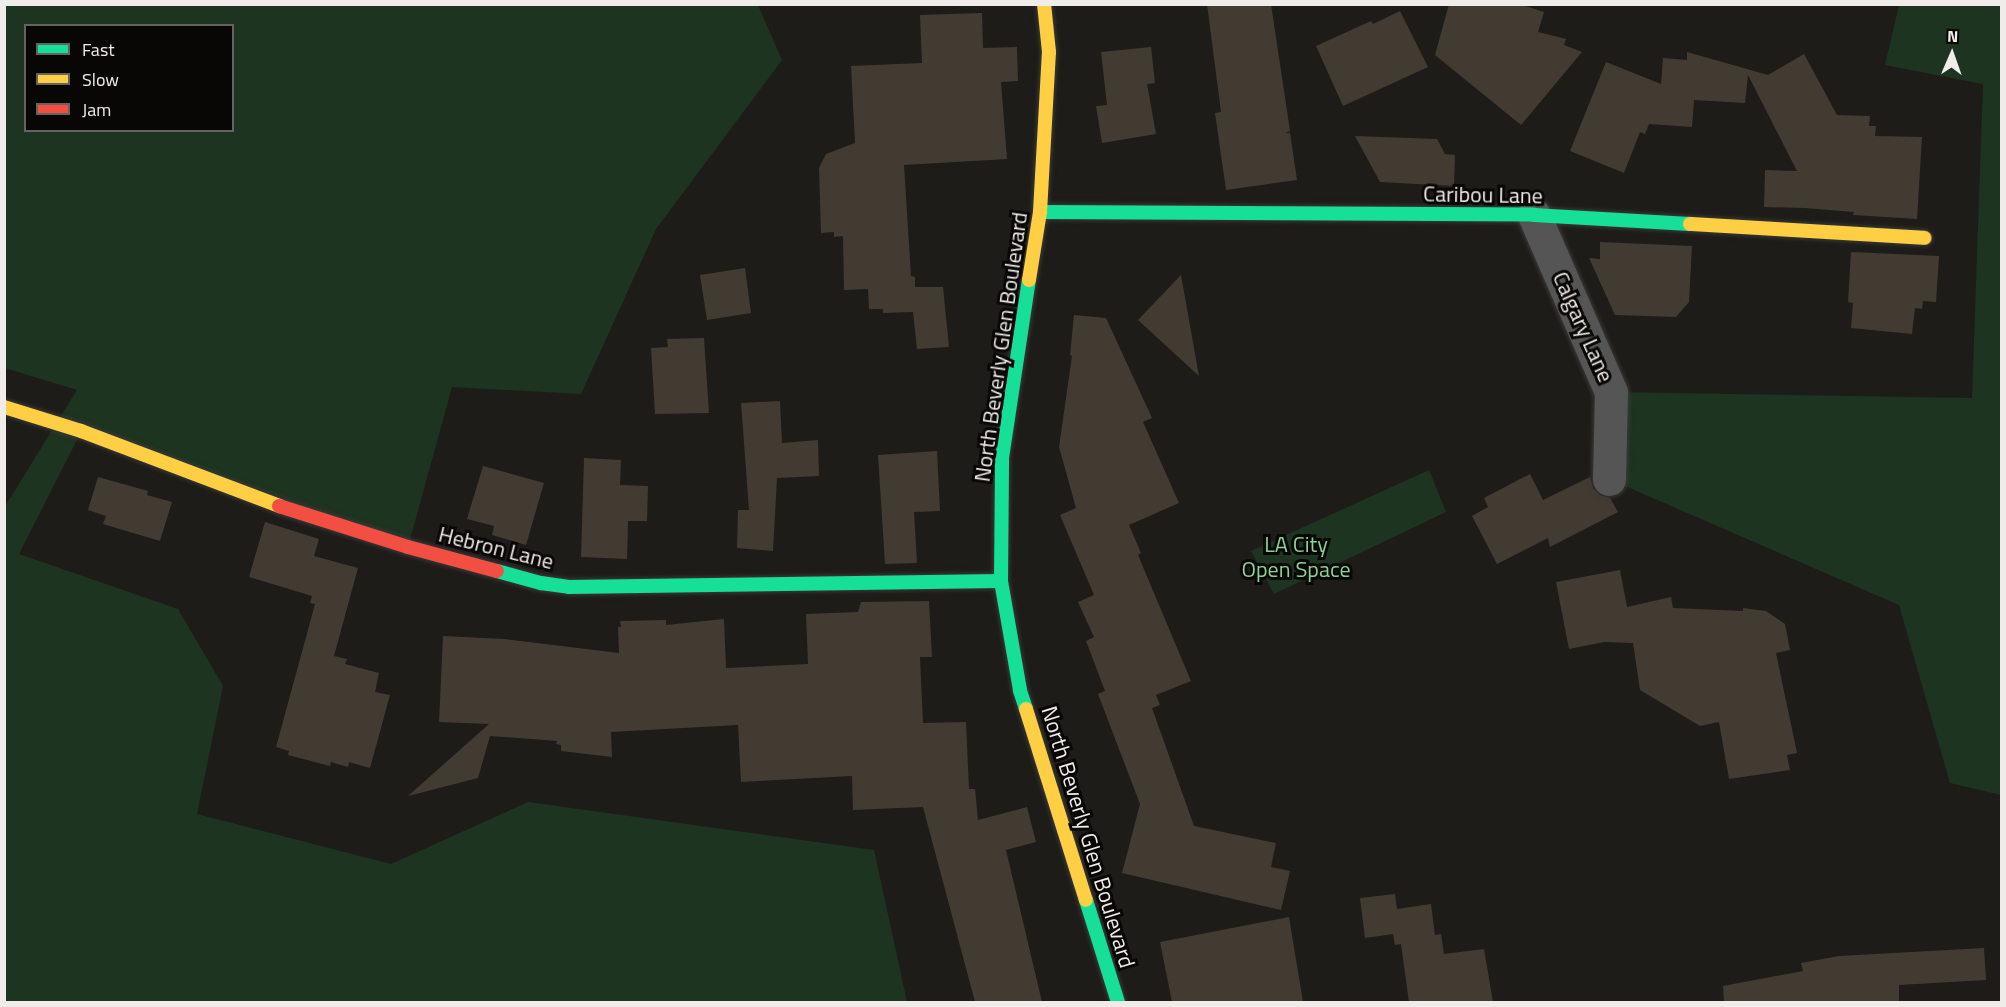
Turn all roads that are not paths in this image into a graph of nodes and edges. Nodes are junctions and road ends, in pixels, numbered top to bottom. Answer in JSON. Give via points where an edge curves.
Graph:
{"nodes":[{"id":1,"x":1044,"y":4,"type":"edge"},
{"id":2,"x":1040,"y":212,"type":"junction"},
{"id":3,"x":1534,"y":215,"type":"junction"},
{"id":4,"x":1925,"y":238,"type":"dead end"},
{"id":5,"x":4,"y":407,"type":"edge"},
{"id":6,"x":1609,"y":479,"type":"dead end"},
{"id":7,"x":1001,"y":581,"type":"junction"},
{"id":8,"x":1118,"y":1002,"type":"edge"}],
"edges":[{"from":1,"to":2,"type":"street","name":"North Beverly Glen Boulevard","via":[[1049,52]]},
{"from":2,"to":3,"type":"street","name":"Caribou Lane"},
{"from":2,"to":7,"type":"street","name":"North Beverly Glen Boulevard","via":[[1002,458]]},
{"from":3,"to":4,"type":"street","name":"Caribou Lane"},
{"from":3,"to":6,"type":"street","name":"Calgary Lane","via":[[1611,392]]},
{"from":5,"to":7,"type":"street","name":"Hebron Lane","via":[[81,431],[253,498],[408,547],[541,583],[569,586]]},
{"from":7,"to":8,"type":"street","name":"North Beverly Glen Boulevard","via":[[1020,690]]}]}
